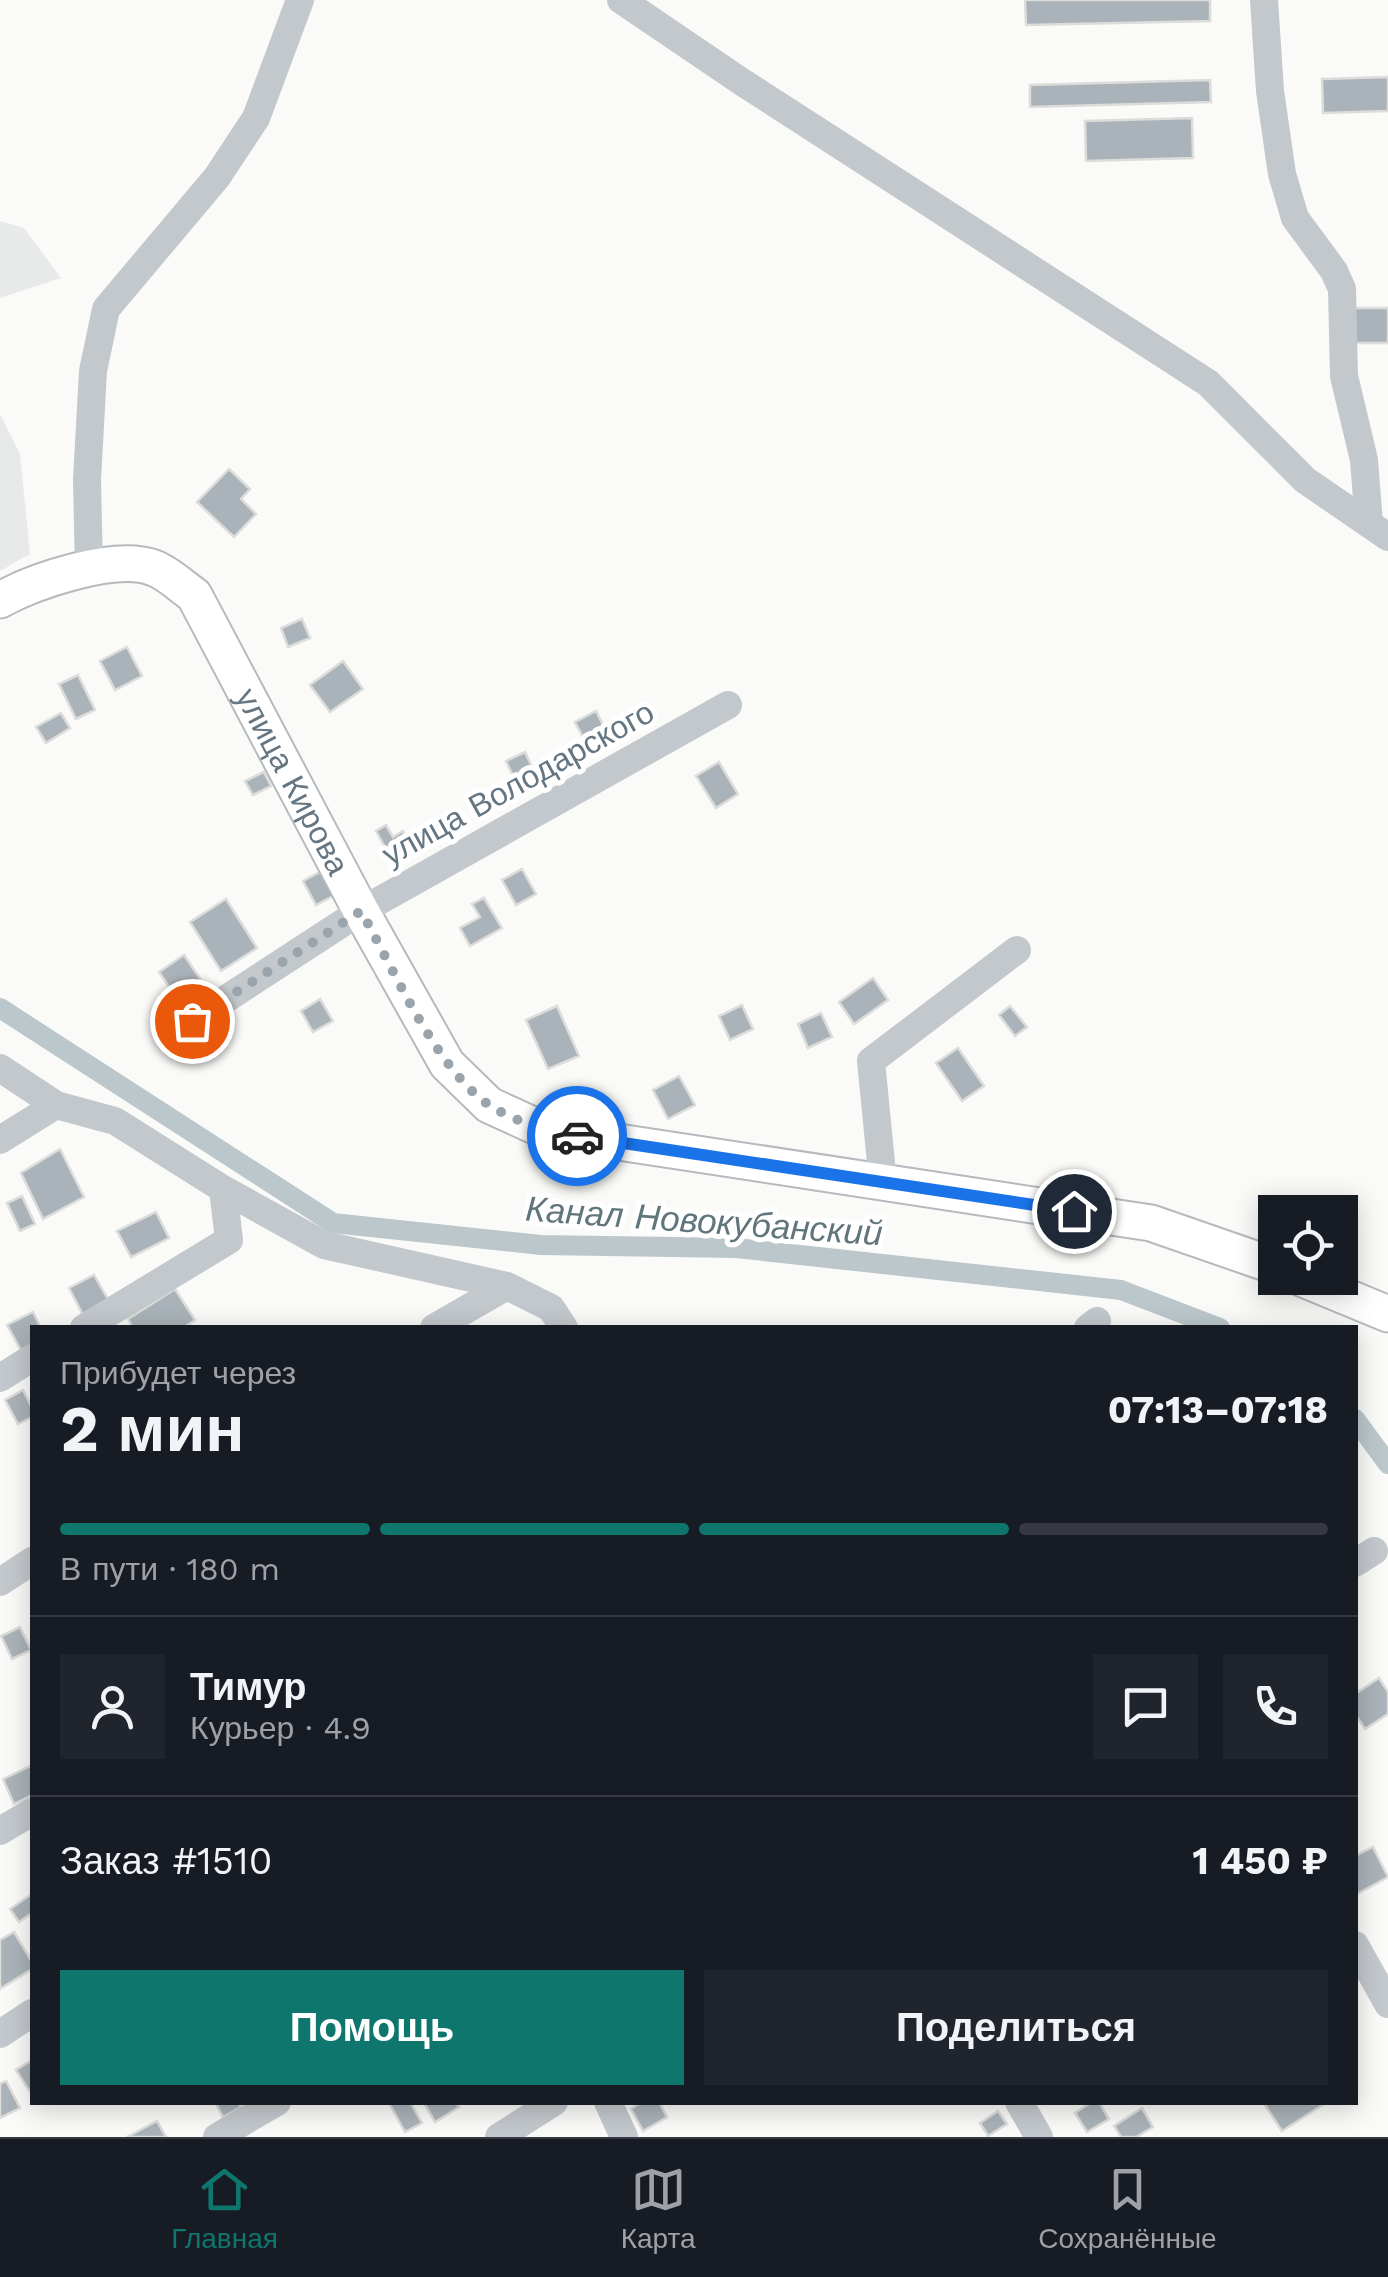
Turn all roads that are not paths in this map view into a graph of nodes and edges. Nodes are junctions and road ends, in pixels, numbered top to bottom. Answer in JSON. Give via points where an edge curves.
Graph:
{"nodes":[{"id":1,"x":300,"y":0,"type":"edge"},
{"id":2,"x":621,"y":0,"type":"edge"},
{"id":3,"x":1264,"y":0,"type":"edge"},
{"id":4,"x":1379,"y":530,"type":"edge"},
{"id":5,"x":89,"y":570,"type":"junction"},
{"id":6,"x":10,"y":595,"type":"edge"},
{"id":7,"x":728,"y":705,"type":"dead end"},
{"id":8,"x":361,"y":911,"type":"junction"},
{"id":9,"x":1017,"y":950,"type":"dead end"},
{"id":10,"x":192,"y":1021,"type":"dead end"},
{"id":11,"x":0,"y":1068,"type":"edge"},
{"id":12,"x":56,"y":1104,"type":"junction"},
{"id":13,"x":0,"y":1140,"type":"edge"},
{"id":14,"x":883,"y":1183,"type":"junction"},
{"id":15,"x":223,"y":1189,"type":"junction"},
{"id":16,"x":1258,"y":1260,"type":"edge"},
{"id":17,"x":507,"y":1286,"type":"junction"},
{"id":18,"x":1342,"y":1295,"type":"edge"},
{"id":19,"x":1388,"y":1314,"type":"edge"},
{"id":20,"x":89,"y":1325,"type":"edge"},
{"id":21,"x":439,"y":1325,"type":"edge"},
{"id":22,"x":562,"y":1325,"type":"edge"},
{"id":23,"x":30,"y":1359,"type":"edge"},
{"id":24,"x":0,"y":1378,"type":"edge"},
{"id":25,"x":30,"y":1562,"type":"edge"},
{"id":26,"x":0,"y":1582,"type":"edge"},
{"id":27,"x":30,"y":1813,"type":"edge"},
{"id":28,"x":0,"y":1831,"type":"edge"},
{"id":29,"x":1358,"y":1950,"type":"edge"},
{"id":30,"x":1388,"y":2004,"type":"edge"},
{"id":31,"x":30,"y":2014,"type":"edge"},
{"id":32,"x":0,"y":2034,"type":"edge"},
{"id":33,"x":272,"y":2105,"type":"edge"},
{"id":34,"x":549,"y":2105,"type":"edge"},
{"id":35,"x":609,"y":2105,"type":"edge"},
{"id":36,"x":1021,"y":2105,"type":"edge"},
{"id":37,"x":217,"y":2137,"type":"edge"},
{"id":38,"x":499,"y":2137,"type":"edge"},
{"id":39,"x":624,"y":2137,"type":"edge"},
{"id":40,"x":1040,"y":2137,"type":"edge"}],
"edges":[{"from":1,"to":5,"type":"street","via":[[256,118],[217,177],[106,309],[93,371]]},
{"from":2,"to":4,"type":"street","via":[[1208,383],[1305,480]]},
{"from":3,"to":4,"type":"street","via":[[1282,174],[1295,218],[1342,289],[1344,376]]},
{"from":5,"to":6,"type":"main road","name":"улица Кирова"},
{"from":5,"to":8,"type":"main road","name":"улица Кирова","via":[[118,564],[154,568],[194,596]]},
{"from":7,"to":8,"type":"street","name":"улица Володарского"},
{"from":8,"to":10,"type":"street","name":"улица Володарского"},
{"from":8,"to":14,"type":"main road","name":"улица Кирова","via":[[448,1064],[489,1105],[546,1131]]},
{"from":9,"to":14,"type":"street","via":[[871,1061]]},
{"from":11,"to":12,"type":"street"},
{"from":12,"to":13,"type":"street"},
{"from":12,"to":15,"type":"street","via":[[115,1121]]},
{"from":14,"to":16,"type":"main road","name":"улица Кирова","via":[[1151,1223]]},
{"from":15,"to":17,"type":"street","via":[[324,1245]]},
{"from":15,"to":20,"type":"street","via":[[230,1240]]},
{"from":17,"to":21,"type":"street"},
{"from":17,"to":22,"type":"street","via":[[550,1308]]},
{"from":18,"to":19,"type":"main road"},
{"from":23,"to":24,"type":"street"},
{"from":25,"to":26,"type":"street"},
{"from":27,"to":28,"type":"street"},
{"from":29,"to":30,"type":"street"},
{"from":31,"to":32,"type":"street"},
{"from":33,"to":37,"type":"street"},
{"from":34,"to":38,"type":"street"},
{"from":35,"to":39,"type":"street"},
{"from":36,"to":40,"type":"street"}]}
